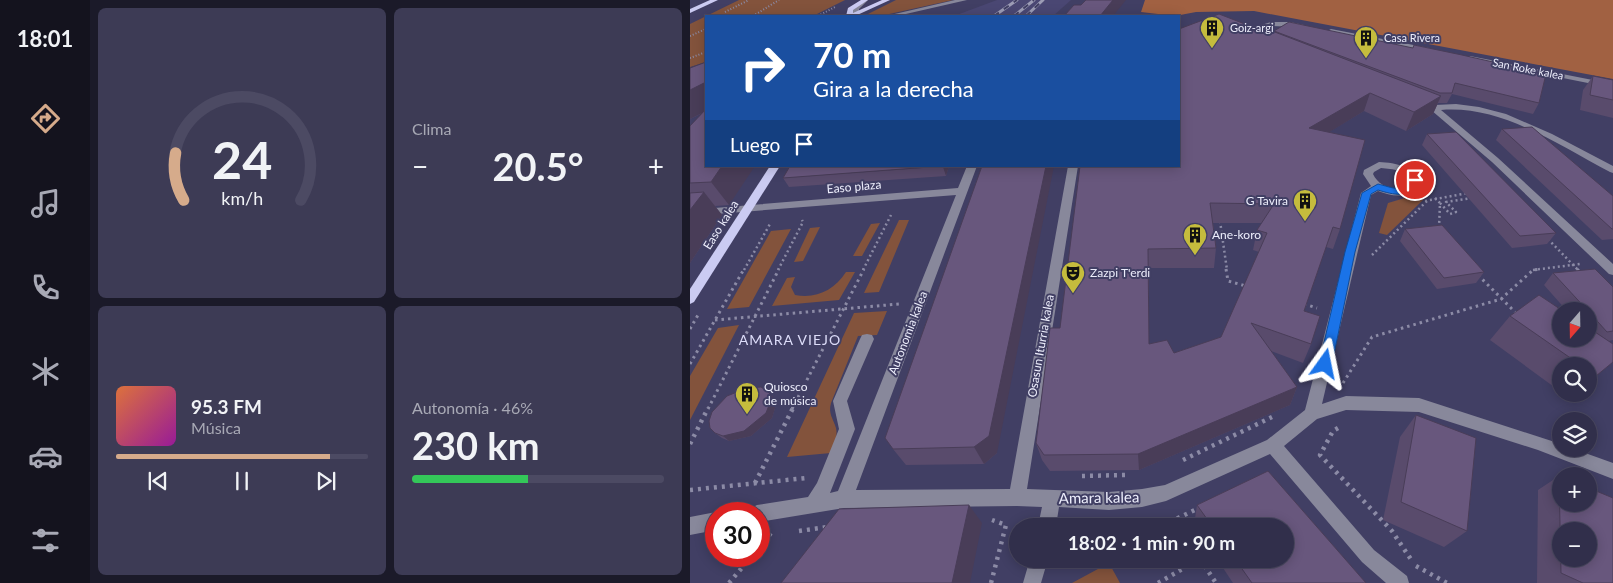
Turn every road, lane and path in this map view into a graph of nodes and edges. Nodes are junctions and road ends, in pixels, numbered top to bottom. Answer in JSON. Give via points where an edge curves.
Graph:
{"nodes":[{"id":1,"x":715,"y":0,"type":"edge"},
{"id":2,"x":749,"y":0,"type":"edge"},
{"id":3,"x":779,"y":0,"type":"edge"},
{"id":4,"x":865,"y":0,"type":"edge"},
{"id":5,"x":887,"y":0,"type":"edge"},
{"id":6,"x":964,"y":0,"type":"edge"},
{"id":7,"x":690,"y":11,"type":"edge"},
{"id":8,"x":724,"y":12,"type":"dead end"},
{"id":9,"x":755,"y":15,"type":"edge"},
{"id":10,"x":853,"y":15,"type":"edge"},
{"id":11,"x":855,"y":15,"type":"edge"},
{"id":12,"x":895,"y":15,"type":"edge"},
{"id":13,"x":1312,"y":27,"type":"edge"},
{"id":14,"x":705,"y":29,"type":"edge"},
{"id":15,"x":1322,"y":29,"type":"edge"},
{"id":16,"x":690,"y":36,"type":"edge"},
{"id":17,"x":1270,"y":44,"type":"edge"},
{"id":18,"x":705,"y":52,"type":"edge"},
{"id":19,"x":1441,"y":52,"type":"edge"},
{"id":20,"x":1467,"y":57,"type":"edge"},
{"id":21,"x":690,"y":58,"type":"edge"},
{"id":22,"x":1613,"y":86,"type":"edge"},
{"id":23,"x":1414,"y":100,"type":"edge"},
{"id":24,"x":1434,"y":108,"type":"junction"},
{"id":25,"x":774,"y":167,"type":"edge"},
{"id":26,"x":972,"y":167,"type":"edge"},
{"id":27,"x":1073,"y":167,"type":"edge"},
{"id":28,"x":1613,"y":170,"type":"edge"},
{"id":29,"x":1378,"y":187,"type":"dead end"},
{"id":30,"x":962,"y":191,"type":"junction"},
{"id":31,"x":1474,"y":192,"type":"edge"},
{"id":32,"x":1475,"y":197,"type":"edge"},
{"id":33,"x":1426,"y":202,"type":"dead end"},
{"id":34,"x":1440,"y":203,"type":"junction"},
{"id":35,"x":788,"y":207,"type":"junction"},
{"id":36,"x":748,"y":208,"type":"junction"},
{"id":37,"x":690,"y":213,"type":"edge"},
{"id":38,"x":891,"y":215,"type":"dead end"},
{"id":39,"x":1220,"y":219,"type":"edge"},
{"id":40,"x":1541,"y":232,"type":"edge"},
{"id":41,"x":1438,"y":234,"type":"edge"},
{"id":42,"x":1203,"y":237,"type":"edge"},
{"id":43,"x":1222,"y":237,"type":"junction"},
{"id":44,"x":1372,"y":253,"type":"dead end"},
{"id":45,"x":1582,"y":264,"type":"dead end"},
{"id":46,"x":1573,"y":265,"type":"junction"},
{"id":47,"x":1473,"y":270,"type":"edge"},
{"id":48,"x":1613,"y":271,"type":"edge"},
{"id":49,"x":1586,"y":279,"type":"edge"},
{"id":50,"x":1254,"y":289,"type":"edge"},
{"id":51,"x":1501,"y":299,"type":"junction"},
{"id":52,"x":690,"y":300,"type":"edge"},
{"id":53,"x":1298,"y":303,"type":"edge"},
{"id":54,"x":905,"y":304,"type":"dead end"},
{"id":55,"x":844,"y":309,"type":"junction"},
{"id":56,"x":1324,"y":311,"type":"dead end"},
{"id":57,"x":1520,"y":316,"type":"edge"},
{"id":58,"x":755,"y":317,"type":"junction"},
{"id":59,"x":715,"y":320,"type":"junction"},
{"id":60,"x":868,"y":339,"type":"dead end"},
{"id":61,"x":690,"y":364,"type":"edge"},
{"id":62,"x":1342,"y":384,"type":"dead end"},
{"id":63,"x":1282,"y":413,"type":"edge"},
{"id":64,"x":1312,"y":414,"type":"junction"},
{"id":65,"x":1345,"y":423,"type":"dead end"},
{"id":66,"x":690,"y":444,"type":"edge"},
{"id":67,"x":1273,"y":445,"type":"junction"},
{"id":68,"x":1178,"y":463,"type":"dead end"},
{"id":69,"x":1613,"y":471,"type":"edge"},
{"id":70,"x":1134,"y":475,"type":"edge"},
{"id":71,"x":828,"y":476,"type":"junction"},
{"id":72,"x":1076,"y":476,"type":"edge"},
{"id":73,"x":755,"y":483,"type":"junction"},
{"id":74,"x":690,"y":490,"type":"edge"},
{"id":75,"x":1017,"y":497,"type":"junction"},
{"id":76,"x":980,"y":498,"type":"junction"},
{"id":77,"x":844,"y":499,"type":"junction"},
{"id":78,"x":1052,"y":499,"type":"junction"},
{"id":79,"x":813,"y":504,"type":"junction"},
{"id":80,"x":1204,"y":506,"type":"edge"},
{"id":81,"x":770,"y":512,"type":"edge"},
{"id":82,"x":1048,"y":518,"type":"edge"},
{"id":83,"x":1178,"y":518,"type":"edge"},
{"id":84,"x":705,"y":523,"type":"edge"},
{"id":85,"x":690,"y":526,"type":"edge"},
{"id":86,"x":823,"y":534,"type":"edge"},
{"id":87,"x":743,"y":567,"type":"edge"},
{"id":88,"x":1036,"y":568,"type":"edge"},
{"id":89,"x":1184,"y":568,"type":"edge"},
{"id":90,"x":1206,"y":568,"type":"edge"},
{"id":91,"x":729,"y":583,"type":"edge"},
{"id":92,"x":990,"y":583,"type":"edge"},
{"id":93,"x":1032,"y":583,"type":"edge"},
{"id":94,"x":1158,"y":583,"type":"edge"},
{"id":95,"x":1216,"y":583,"type":"edge"},
{"id":96,"x":1400,"y":583,"type":"edge"},
{"id":97,"x":1447,"y":583,"type":"edge"}],
"edges":[{"from":1,"to":7,"type":"main road"},
{"from":2,"to":8,"type":"path"},
{"from":3,"to":9,"type":"path"},
{"from":4,"to":10,"type":"main road","via":[[850,9]]},
{"from":5,"to":11,"type":"main road"},
{"from":6,"to":12,"type":"street"},
{"from":13,"to":17,"type":"street","via":[[1281,24],[1258,28],[1256,36]]},
{"from":14,"to":16,"type":"path"},
{"from":15,"to":19,"type":"street"},
{"from":18,"to":21,"type":"path"},
{"from":20,"to":22,"type":"street","name":"San Roke kalea"},
{"from":23,"to":24,"type":"street"},
{"from":24,"to":28,"type":"street","via":[[1461,106],[1513,120]]},
{"from":24,"to":48,"type":"street","via":[[1495,160]]},
{"from":25,"to":36,"type":"main road","name":"Easo kalea"},
{"from":26,"to":30,"type":"street","name":"Autonomia kalea"},
{"from":27,"to":75,"type":"street","name":"Osasun Iturria kalea"},
{"from":29,"to":64,"type":"street","via":[[1366,193]]},
{"from":30,"to":35,"type":"street","name":"Easo plaza"},
{"from":30,"to":77,"type":"street","name":"Autonomia kalea"},
{"from":31,"to":34,"type":"path","via":[[1435,198]]},
{"from":32,"to":34,"type":"path","via":[[1446,202],[1456,212],[1450,214]]},
{"from":33,"to":44,"type":"path"},
{"from":34,"to":41,"type":"path"},
{"from":35,"to":36,"type":"street","name":"Easo plaza"},
{"from":35,"to":58,"type":"path","via":[[803,222]]},
{"from":35,"to":59,"type":"path","via":[[769,224]]},
{"from":36,"to":37,"type":"street","name":"Easo plaza"},
{"from":36,"to":52,"type":"main road","name":"Easo kalea"},
{"from":38,"to":55,"type":"path"},
{"from":39,"to":43,"type":"path"},
{"from":40,"to":46,"type":"path"},
{"from":42,"to":43,"type":"path"},
{"from":43,"to":50,"type":"path","via":[[1228,281]]},
{"from":45,"to":46,"type":"path"},
{"from":46,"to":49,"type":"path"},
{"from":46,"to":51,"type":"path","via":[[1533,270]]},
{"from":47,"to":51,"type":"path"},
{"from":51,"to":57,"type":"path"},
{"from":51,"to":62,"type":"path","via":[[1372,338]]},
{"from":53,"to":56,"type":"path"},
{"from":54,"to":55,"type":"path"},
{"from":55,"to":58,"type":"path"},
{"from":55,"to":73,"type":"path"},
{"from":58,"to":59,"type":"path"},
{"from":58,"to":66,"type":"path"},
{"from":59,"to":61,"type":"path"},
{"from":60,"to":71,"type":"street","via":[[840,401],[847,429]]},
{"from":63,"to":68,"type":"path"},
{"from":64,"to":67,"type":"street","name":"Amara kalea"},
{"from":64,"to":69,"type":"street","via":[[1346,402],[1419,405]]},
{"from":65,"to":97,"type":"path","via":[[1333,431],[1320,455],[1392,531],[1414,565]]},
{"from":67,"to":78,"type":"street","name":"Amara kalea","via":[[1166,493],[1109,501]]},
{"from":67,"to":96,"type":"street","via":[[1368,556]]},
{"from":70,"to":72,"type":"path"},
{"from":71,"to":73,"type":"path"},
{"from":71,"to":79,"type":"street"},
{"from":73,"to":74,"type":"path"},
{"from":75,"to":76,"type":"street","name":"Amara kalea"},
{"from":75,"to":78,"type":"street","name":"Amara kalea"},
{"from":76,"to":77,"type":"street","name":"Amara kalea"},
{"from":76,"to":92,"type":"path","via":[[978,516],[1006,525]]},
{"from":77,"to":79,"type":"street","name":"Amara kalea"},
{"from":77,"to":86,"type":"path"},
{"from":78,"to":82,"type":"street"},
{"from":79,"to":81,"type":"street","name":"Amara kalea"},
{"from":80,"to":83,"type":"path"},
{"from":84,"to":85,"type":"street"},
{"from":87,"to":91,"type":"path"},
{"from":88,"to":93,"type":"street"},
{"from":89,"to":94,"type":"path"},
{"from":90,"to":95,"type":"path"}]}
